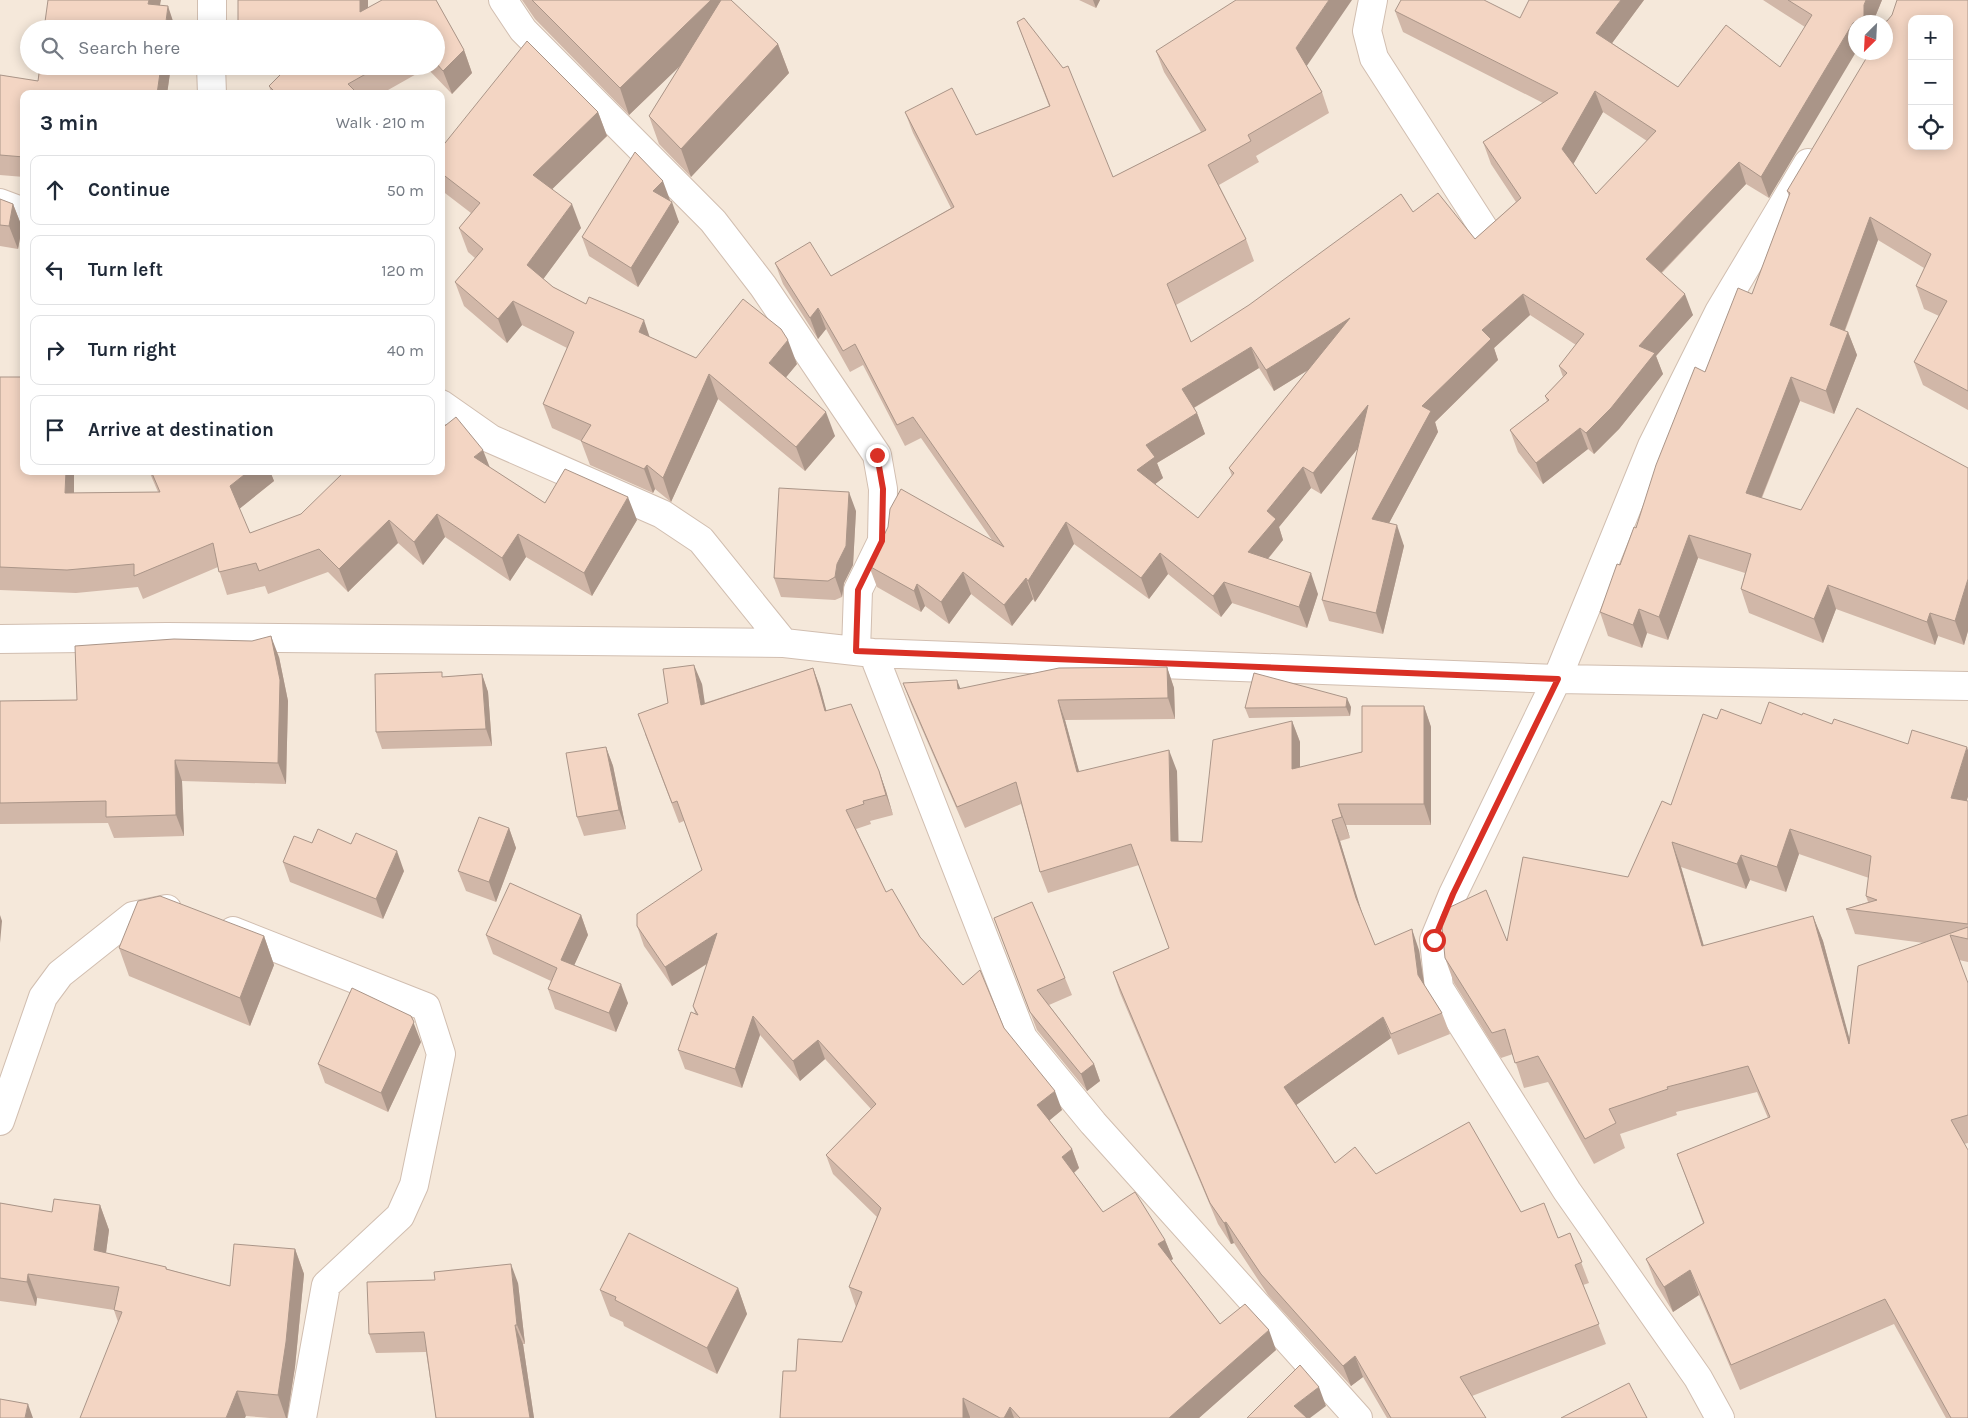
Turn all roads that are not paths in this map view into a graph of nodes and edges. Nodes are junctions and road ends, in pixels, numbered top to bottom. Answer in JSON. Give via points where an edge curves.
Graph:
{"nodes":[{"id":1,"x":212,"y":0,"type":"edge"},
{"id":2,"x":503,"y":0,"type":"edge"},
{"id":3,"x":1373,"y":0,"type":"edge"},
{"id":4,"x":212,"y":20,"type":"edge"},
{"id":5,"x":211,"y":75,"type":"edge"},
{"id":6,"x":212,"y":90,"type":"edge"},
{"id":7,"x":1820,"y":143,"type":"edge"},
{"id":8,"x":0,"y":204,"type":"edge"},
{"id":9,"x":20,"y":211,"type":"edge"},
{"id":10,"x":1488,"y":235,"type":"edge"},
{"id":11,"x":445,"y":407,"type":"edge"},
{"id":12,"x":0,"y":639,"type":"edge"},
{"id":13,"x":784,"y":643,"type":"junction"},
{"id":14,"x":865,"y":652,"type":"junction"},
{"id":15,"x":1558,"y":679,"type":"junction"},
{"id":16,"x":1968,"y":686,"type":"edge"},
{"id":17,"x":0,"y":1122,"type":"edge"},
{"id":18,"x":302,"y":1418,"type":"edge"},
{"id":19,"x":1358,"y":1418,"type":"edge"},
{"id":20,"x":1720,"y":1418,"type":"edge"}],
"edges":[{"from":1,"to":4,"type":"street"},
{"from":2,"to":14,"type":"street","via":[[523,30],[713,221],[763,286],[877,455],[883,489],[882,541],[858,590]]},
{"from":3,"to":10,"type":"street","via":[[1367,31],[1374,58]]},
{"from":5,"to":6,"type":"street"},
{"from":7,"to":15,"type":"street","via":[[1719,312],[1652,446]]},
{"from":8,"to":9,"type":"street"},
{"from":11,"to":13,"type":"street","via":[[491,439],[662,514],[701,540]]},
{"from":12,"to":13,"type":"street","via":[[167,637]]},
{"from":13,"to":14,"type":"street"},
{"from":14,"to":15,"type":"street"},
{"from":14,"to":19,"type":"street","via":[[1022,1038],[1093,1123]]},
{"from":15,"to":16,"type":"street"},
{"from":15,"to":20,"type":"street","via":[[1453,894],[1434,940],[1439,988],[1567,1191],[1698,1378]]},
{"from":17,"to":18,"type":"street","via":[[43,997],[60,974],[133,916],[172,908],[426,1007],[441,1054],[414,1185],[400,1216],[326,1285]]}]}
